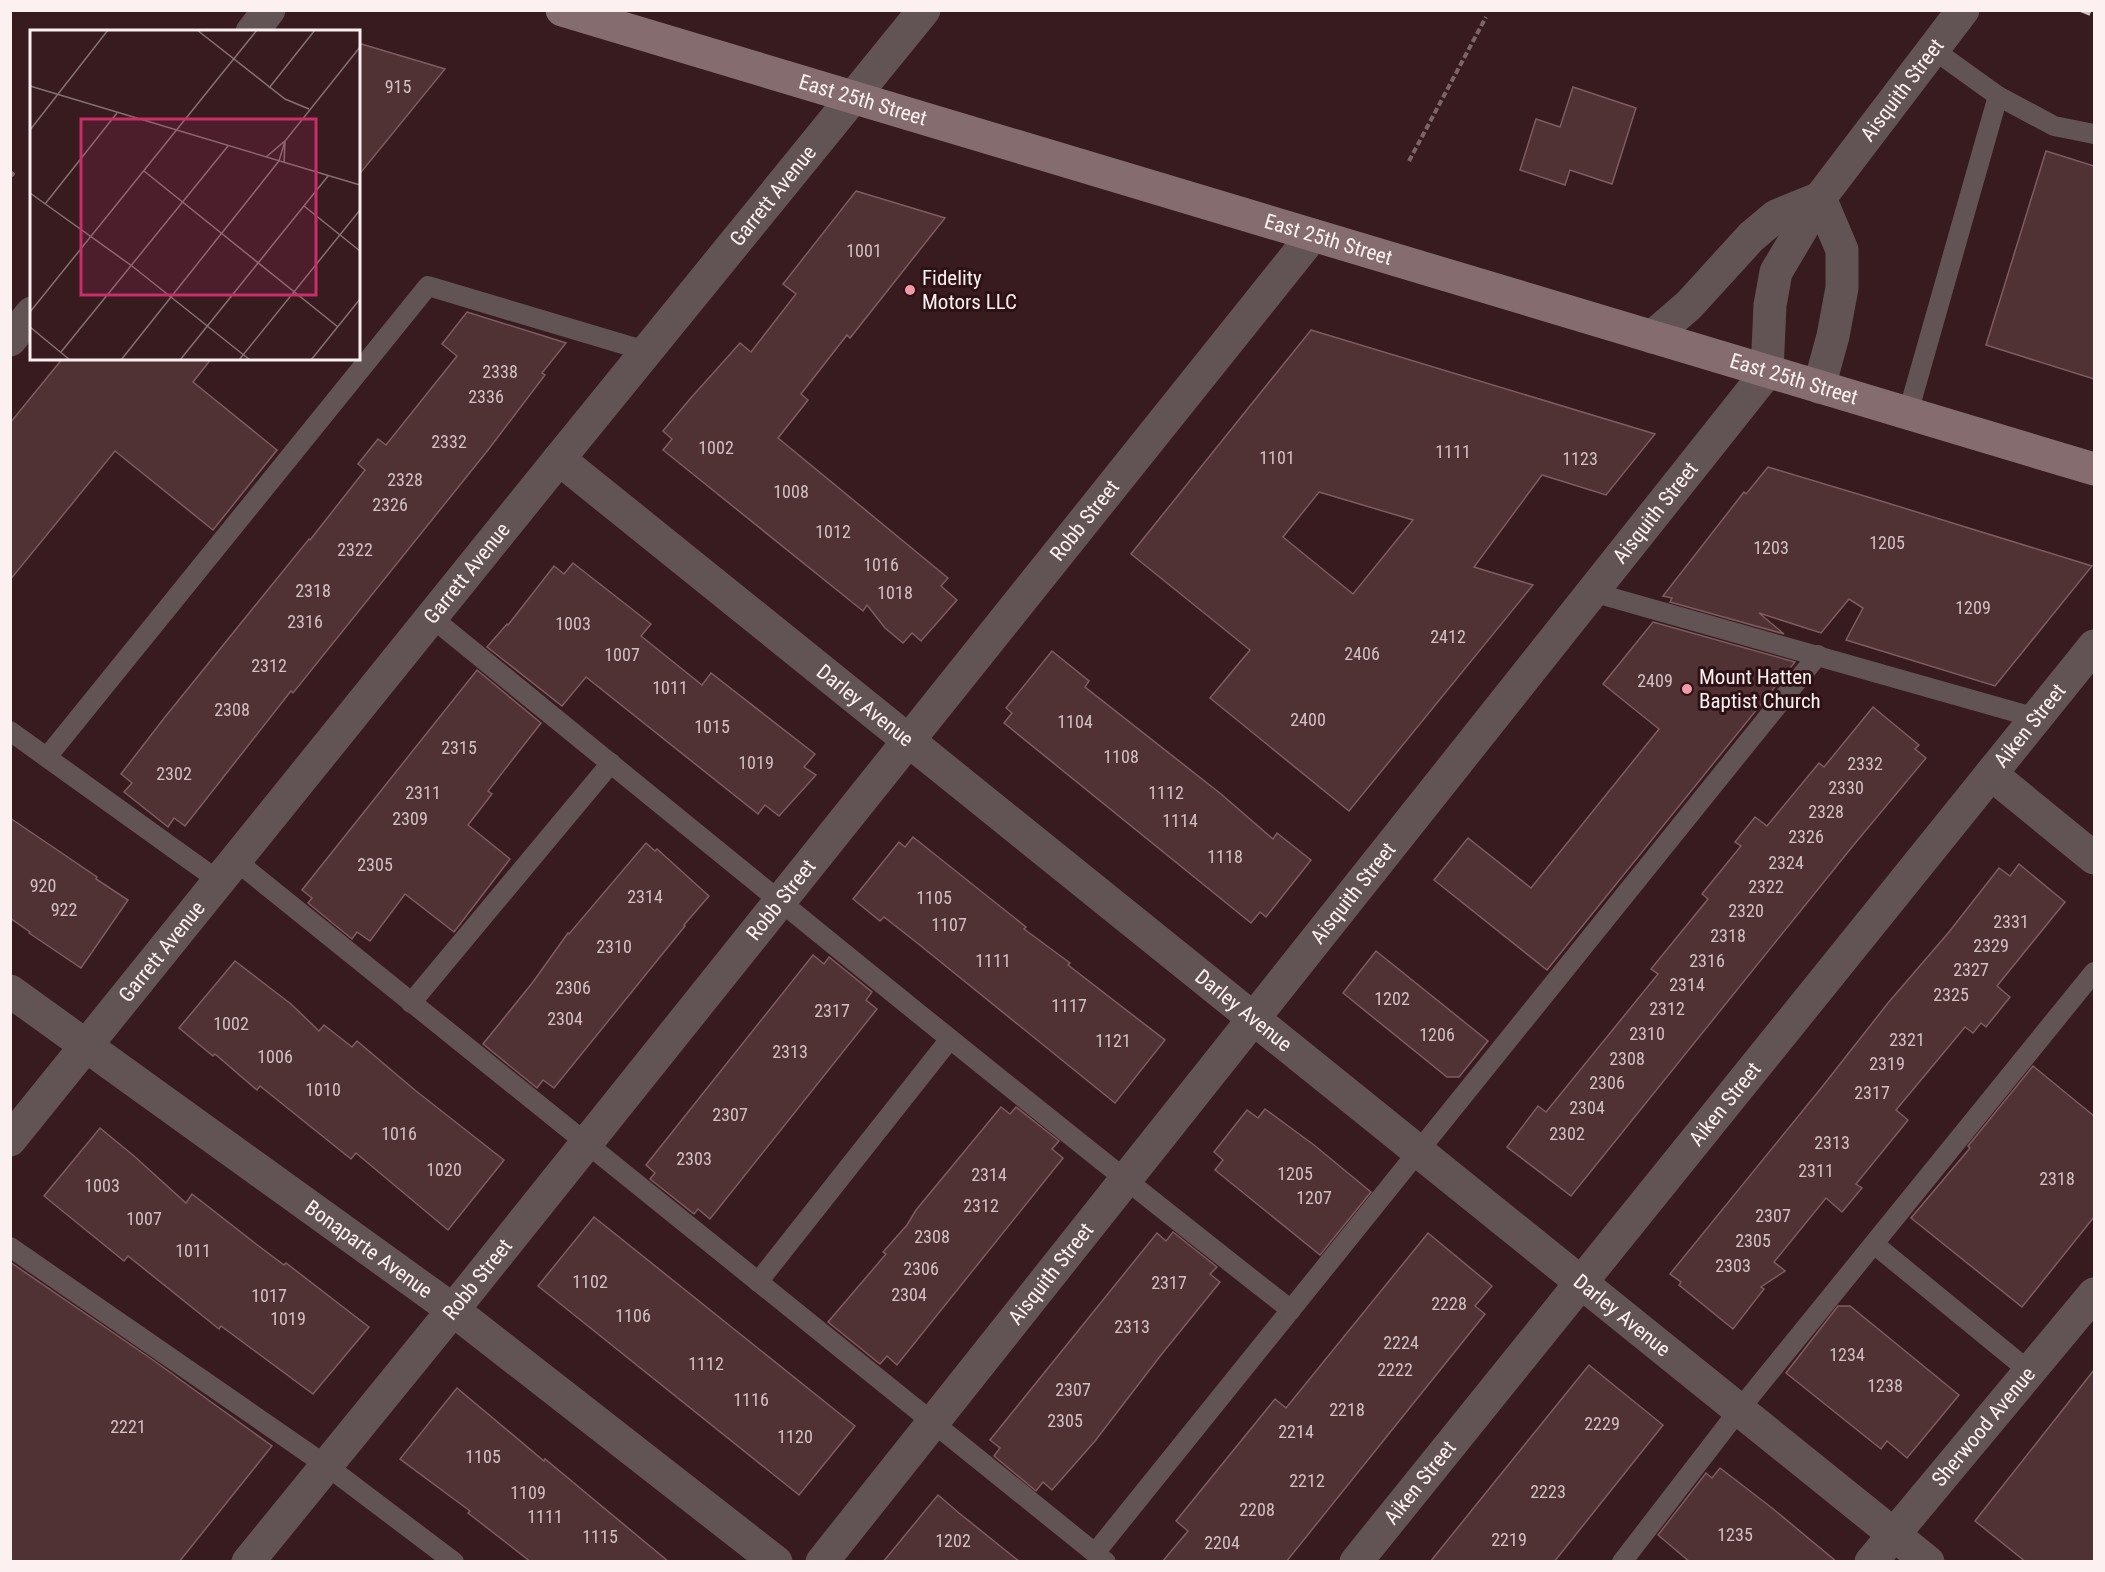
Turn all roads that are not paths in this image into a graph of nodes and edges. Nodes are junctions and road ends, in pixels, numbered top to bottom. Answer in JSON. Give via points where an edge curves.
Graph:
{"nodes":[{"id":1,"x":269,"y":10,"type":"edge"},
{"id":2,"x":562,"y":10,"type":"edge"},
{"id":3,"x":1963,"y":10,"type":"edge"},
{"id":4,"x":920,"y":12,"type":"edge"},
{"id":5,"x":254,"y":30,"type":"edge"},
{"id":6,"x":1934,"y":50,"type":"junction"},
{"id":7,"x":1998,"y":96,"type":"junction"},
{"id":8,"x":853,"y":98,"type":"junction"},
{"id":9,"x":2094,"y":134,"type":"edge"},
{"id":10,"x":1820,"y":198,"type":"junction"},
{"id":11,"x":1313,"y":235,"type":"junction"},
{"id":12,"x":30,"y":315,"type":"edge"},
{"id":13,"x":1652,"y":337,"type":"junction"},
{"id":14,"x":10,"y":340,"type":"edge"},
{"id":15,"x":646,"y":351,"type":"junction"},
{"id":16,"x":1767,"y":372,"type":"junction"},
{"id":17,"x":1819,"y":387,"type":"junction"},
{"id":18,"x":1908,"y":414,"type":"junction"},
{"id":19,"x":559,"y":459,"type":"junction"},
{"id":20,"x":2094,"y":469,"type":"edge"},
{"id":21,"x":1592,"y":592,"type":"junction"},
{"id":22,"x":431,"y":617,"type":"junction"},
{"id":23,"x":2094,"y":646,"type":"edge"},
{"id":24,"x":1818,"y":655,"type":"junction"},
{"id":25,"x":2037,"y":718,"type":"junction"},
{"id":26,"x":10,"y":731,"type":"edge"},
{"id":27,"x":909,"y":741,"type":"junction"},
{"id":28,"x":47,"y":758,"type":"junction"},
{"id":29,"x":611,"y":763,"type":"junction"},
{"id":30,"x":1991,"y":774,"type":"junction"},
{"id":31,"x":2094,"y":858,"type":"edge"},
{"id":32,"x":227,"y":870,"type":"junction"},
{"id":33,"x":780,"y":902,"type":"junction"},
{"id":34,"x":2094,"y":972,"type":"edge"},
{"id":35,"x":10,"y":991,"type":"edge"},
{"id":36,"x":411,"y":1003,"type":"junction"},
{"id":37,"x":1253,"y":1019,"type":"junction"},
{"id":38,"x":950,"y":1039,"type":"junction"},
{"id":39,"x":86,"y":1045,"type":"junction"},
{"id":40,"x":10,"y":1140,"type":"edge"},
{"id":41,"x":586,"y":1144,"type":"junction"},
{"id":42,"x":1419,"y":1152,"type":"junction"},
{"id":43,"x":1125,"y":1180,"type":"junction"},
{"id":44,"x":1874,"y":1244,"type":"junction"},
{"id":45,"x":10,"y":1247,"type":"edge"},
{"id":46,"x":758,"y":1282,"type":"junction"},
{"id":47,"x":1581,"y":1282,"type":"junction"},
{"id":48,"x":2094,"y":1294,"type":"edge"},
{"id":49,"x":453,"y":1310,"type":"junction"},
{"id":50,"x":1291,"y":1310,"type":"junction"},
{"id":51,"x":2029,"y":1371,"type":"junction"},
{"id":52,"x":1739,"y":1410,"type":"junction"},
{"id":53,"x":932,"y":1423,"type":"junction"},
{"id":54,"x":327,"y":1466,"type":"junction"},
{"id":55,"x":1893,"y":1534,"type":"junction"},
{"id":56,"x":1100,"y":1558,"type":"edge"},
{"id":57,"x":248,"y":1562,"type":"edge"},
{"id":58,"x":454,"y":1562,"type":"edge"},
{"id":59,"x":776,"y":1562,"type":"edge"},
{"id":60,"x":822,"y":1562,"type":"edge"},
{"id":61,"x":1356,"y":1562,"type":"edge"},
{"id":62,"x":1622,"y":1562,"type":"edge"},
{"id":63,"x":1871,"y":1562,"type":"edge"},
{"id":64,"x":1928,"y":1562,"type":"edge"}],
"edges":[{"from":1,"to":5,"type":"street"},
{"from":2,"to":8,"type":"main road","name":"East 25th Street"},
{"from":3,"to":6,"type":"street","name":"Aisquith Street"},
{"from":4,"to":8,"type":"street","name":"Garrett Avenue"},
{"from":6,"to":7,"type":"lane"},
{"from":6,"to":10,"type":"street","name":"Aisquith Street"},
{"from":7,"to":9,"type":"lane","via":[[2054,126]]},
{"from":7,"to":18,"type":"lane"},
{"from":8,"to":11,"type":"main road","name":"East 25th Street"},
{"from":8,"to":15,"type":"street","name":"Garrett Avenue"},
{"from":10,"to":13,"type":"street","via":[[1776,216]]},
{"from":10,"to":16,"type":"street","name":"Aisquith Street","via":[[1776,272],[1770,305]]},
{"from":10,"to":17,"type":"street","via":[[1842,250],[1842,288]]},
{"from":11,"to":13,"type":"main road","name":"East 25th Street"},
{"from":11,"to":27,"type":"street","name":"Robb Street"},
{"from":12,"to":14,"type":"street"},
{"from":13,"to":16,"type":"main road","name":"East 25th Street"},
{"from":15,"to":19,"type":"street","name":"Garrett Avenue"},
{"from":15,"to":28,"type":"lane","via":[[428,286]]},
{"from":16,"to":17,"type":"main road","name":"East 25th Street"},
{"from":16,"to":21,"type":"street","name":"Aisquith Street"},
{"from":17,"to":18,"type":"main road","name":"East 25th Street"},
{"from":18,"to":20,"type":"main road","name":"East 25th Street"},
{"from":19,"to":22,"type":"street","name":"Garrett Avenue"},
{"from":19,"to":27,"type":"street","name":"Darley Avenue"},
{"from":21,"to":24,"type":"lane"},
{"from":21,"to":37,"type":"street","name":"Aisquith Street"},
{"from":22,"to":29,"type":"lane"},
{"from":22,"to":32,"type":"street","name":"Garrett Avenue"},
{"from":23,"to":25,"type":"street","name":"Aiken Street"},
{"from":24,"to":25,"type":"lane"},
{"from":24,"to":42,"type":"lane"},
{"from":25,"to":30,"type":"street","name":"Aiken Street"},
{"from":26,"to":28,"type":"lane"},
{"from":27,"to":33,"type":"street","name":"Robb Street"},
{"from":27,"to":37,"type":"street","name":"Darley Avenue"},
{"from":28,"to":32,"type":"lane"},
{"from":29,"to":33,"type":"lane"},
{"from":29,"to":36,"type":"lane"},
{"from":30,"to":31,"type":"street"},
{"from":30,"to":47,"type":"street","name":"Aiken Street"},
{"from":32,"to":36,"type":"lane"},
{"from":32,"to":39,"type":"street","name":"Garrett Avenue"},
{"from":33,"to":38,"type":"lane"},
{"from":33,"to":41,"type":"street","name":"Robb Street"},
{"from":34,"to":44,"type":"lane"},
{"from":35,"to":39,"type":"street","name":"Bonaparte Avenue"},
{"from":36,"to":41,"type":"lane"},
{"from":37,"to":42,"type":"street","name":"Darley Avenue"},
{"from":37,"to":43,"type":"street","name":"Aisquith Street"},
{"from":38,"to":43,"type":"lane"},
{"from":38,"to":46,"type":"lane"},
{"from":39,"to":40,"type":"street","name":"Garrett Avenue"},
{"from":39,"to":49,"type":"street","name":"Bonaparte Avenue"},
{"from":41,"to":46,"type":"lane"},
{"from":41,"to":49,"type":"street","name":"Robb Street"},
{"from":42,"to":47,"type":"street","name":"Darley Avenue"},
{"from":42,"to":50,"type":"lane"},
{"from":43,"to":50,"type":"lane"},
{"from":43,"to":53,"type":"street","name":"Aisquith Street"},
{"from":44,"to":51,"type":"lane"},
{"from":44,"to":52,"type":"lane"},
{"from":45,"to":54,"type":"lane"},
{"from":46,"to":53,"type":"lane"},
{"from":47,"to":52,"type":"street","name":"Darley Avenue"},
{"from":47,"to":61,"type":"street","name":"Aiken Street"},
{"from":48,"to":51,"type":"street","name":"Sherwood Avenue"},
{"from":49,"to":54,"type":"street","name":"Robb Street"},
{"from":49,"to":59,"type":"street","name":"Bonaparte Avenue"},
{"from":50,"to":56,"type":"lane"},
{"from":51,"to":55,"type":"street","name":"Sherwood Avenue"},
{"from":52,"to":55,"type":"street","name":"Darley Avenue"},
{"from":52,"to":62,"type":"lane"},
{"from":53,"to":56,"type":"lane"},
{"from":53,"to":60,"type":"street","name":"Aisquith Street"},
{"from":54,"to":57,"type":"street","name":"Robb Street"},
{"from":54,"to":58,"type":"lane"},
{"from":55,"to":63,"type":"street","name":"Sherwood Avenue"},
{"from":55,"to":64,"type":"street","name":"Darley Avenue"}]}
